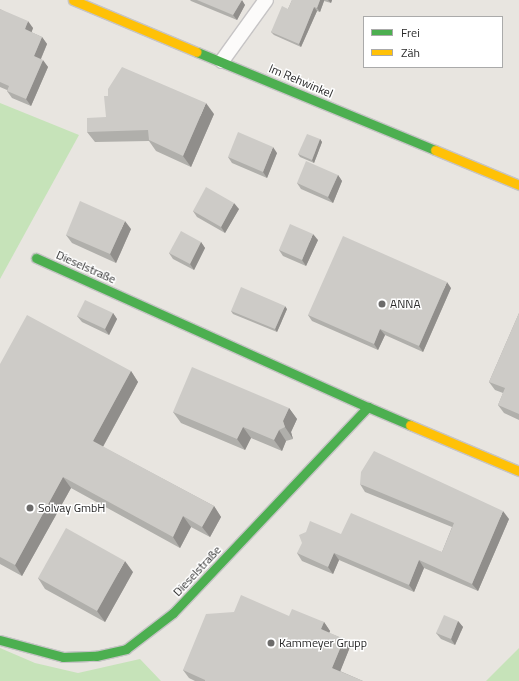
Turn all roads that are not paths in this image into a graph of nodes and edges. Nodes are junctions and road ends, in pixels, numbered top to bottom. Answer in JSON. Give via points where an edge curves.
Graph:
{"nodes":[{"id":1,"x":73,"y":0,"type":"edge"},
{"id":2,"x":266,"y":0,"type":"edge"},
{"id":3,"x":222,"y":61,"type":"junction"},
{"id":4,"x":519,"y":185,"type":"edge"},
{"id":5,"x":36,"y":258,"type":"dead end"},
{"id":6,"x":368,"y":408,"type":"junction"},
{"id":7,"x":519,"y":471,"type":"edge"},
{"id":8,"x":0,"y":640,"type":"edge"}],
"edges":[{"from":1,"to":3,"type":"street","name":"Im Rehwinkel"},
{"from":2,"to":3,"type":"street"},
{"from":3,"to":4,"type":"street","name":"Im Rehwinkel"},
{"from":5,"to":6,"type":"street","name":"Dieselstraße"},
{"from":6,"to":7,"type":"street","name":"Dieselstraße"},
{"from":6,"to":8,"type":"street","name":"Dieselstraße","via":[[173,614],[126,649],[96,656],[63,657]]}]}
